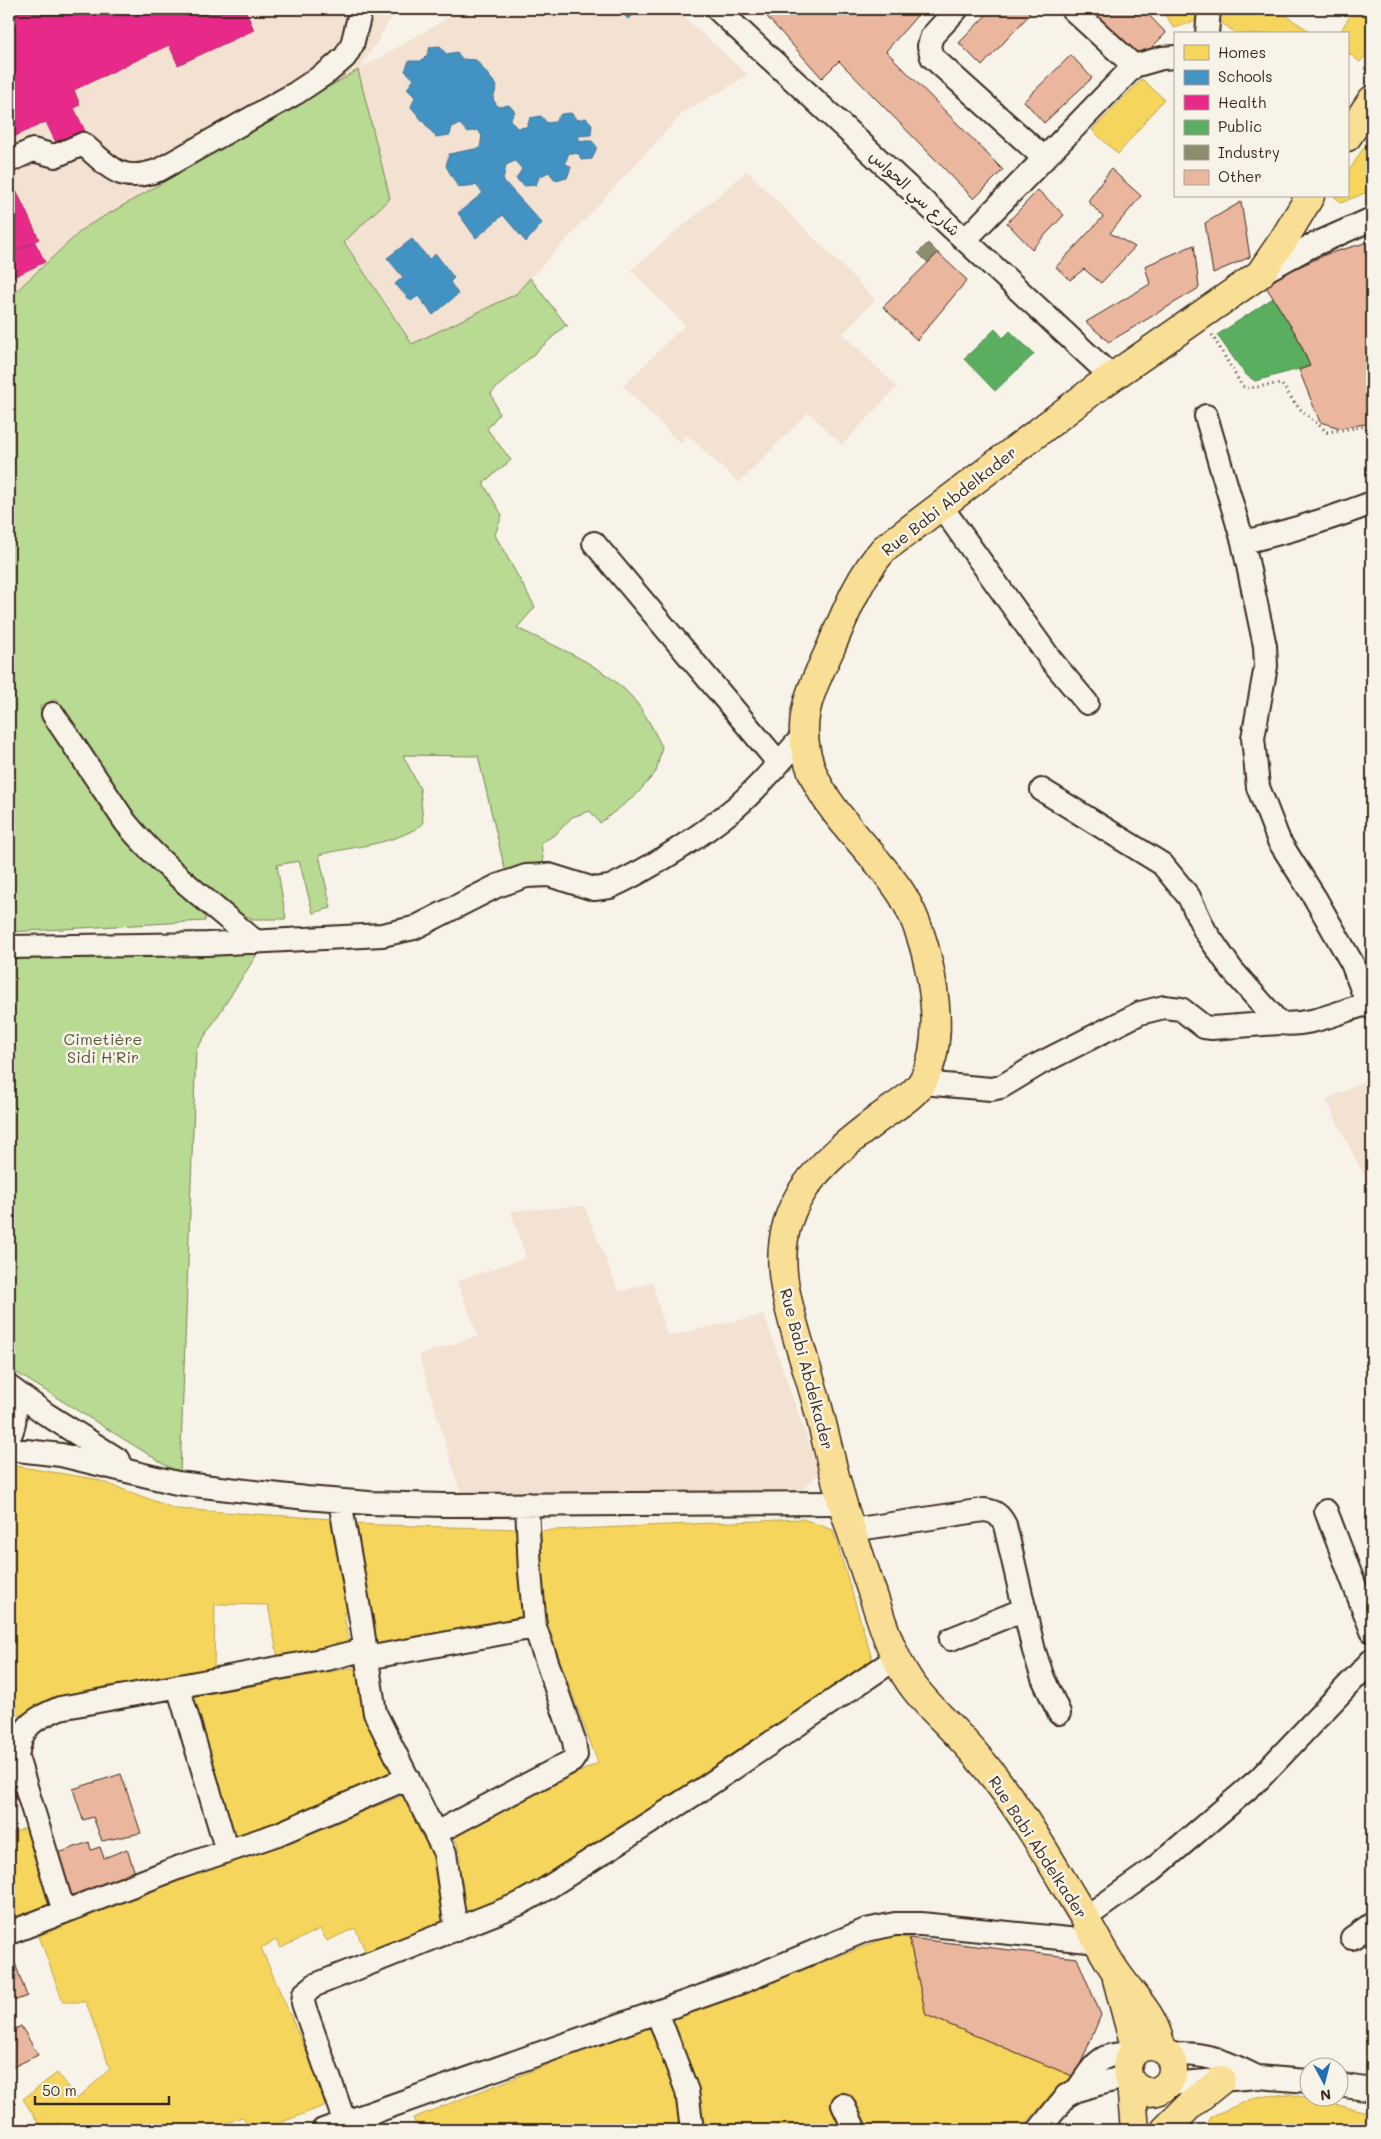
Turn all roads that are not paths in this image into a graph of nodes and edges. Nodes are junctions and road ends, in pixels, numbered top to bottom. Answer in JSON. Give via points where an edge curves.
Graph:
{"nodes":[{"id":1,"x":361,"y":9,"type":"edge"},
{"id":2,"x":957,"y":9,"type":"edge"},
{"id":3,"x":1072,"y":9,"type":"edge"},
{"id":4,"x":1209,"y":9,"type":"edge"},
{"id":5,"x":721,"y":10,"type":"edge"},
{"id":6,"x":1207,"y":32,"type":"edge"},
{"id":7,"x":1174,"y":57,"type":"edge"},
{"id":8,"x":1134,"y":66,"type":"junction"},
{"id":9,"x":1372,"y":100,"type":"edge"},
{"id":10,"x":1349,"y":131,"type":"edge"},
{"id":11,"x":1044,"y":158,"type":"junction"},
{"id":12,"x":9,"y":161,"type":"edge"},
{"id":13,"x":1309,"y":198,"type":"edge"},
{"id":14,"x":1372,"y":219,"type":"edge"},
{"id":15,"x":965,"y":240,"type":"junction"},
{"id":16,"x":1260,"y":274,"type":"junction"},
{"id":17,"x":1112,"y":377,"type":"junction"},
{"id":18,"x":1206,"y":416,"type":"dead end"},
{"id":19,"x":1372,"y":502,"type":"edge"},
{"id":20,"x":940,"y":506,"type":"junction"},
{"id":21,"x":1243,"y":542,"type":"junction"},
{"id":22,"x":594,"y":543,"type":"dead end"},
{"id":23,"x":1087,"y":703,"type":"dead end"},
{"id":24,"x":53,"y":714,"type":"dead end"},
{"id":25,"x":804,"y":735,"type":"junction"},
{"id":26,"x":778,"y":762,"type":"junction"},
{"id":27,"x":1042,"y":790,"type":"dead end"},
{"id":28,"x":256,"y":942,"type":"junction"},
{"id":29,"x":9,"y":948,"type":"edge"},
{"id":30,"x":1370,"y":1007,"type":"edge"},
{"id":31,"x":1280,"y":1023,"type":"junction"},
{"id":32,"x":922,"y":1082,"type":"junction"},
{"id":33,"x":9,"y":1388,"type":"edge"},
{"id":34,"x":9,"y":1437,"type":"edge"},
{"id":35,"x":9,"y":1449,"type":"edge"},
{"id":36,"x":148,"y":1477,"type":"junction"},
{"id":37,"x":340,"y":1501,"type":"junction"},
{"id":38,"x":842,"y":1503,"type":"junction"},
{"id":39,"x":527,"y":1504,"type":"junction"},
{"id":40,"x":1326,"y":1511,"type":"dead end"},
{"id":41,"x":852,"y":1530,"type":"junction"},
{"id":42,"x":1024,"y":1609,"type":"junction"},
{"id":43,"x":535,"y":1627,"type":"junction"},
{"id":44,"x":1372,"y":1631,"type":"edge"},
{"id":45,"x":951,"y":1639,"type":"dead end"},
{"id":46,"x":366,"y":1653,"type":"junction"},
{"id":47,"x":896,"y":1659,"type":"junction"},
{"id":48,"x":1372,"y":1660,"type":"edge"},
{"id":49,"x":178,"y":1686,"type":"junction"},
{"id":50,"x":1059,"y":1712,"type":"dead end"},
{"id":51,"x":14,"y":1743,"type":"edge"},
{"id":52,"x":408,"y":1778,"type":"junction"},
{"id":53,"x":436,"y":1833,"type":"junction"},
{"id":54,"x":227,"y":1851,"type":"junction"},
{"id":55,"x":64,"y":1912,"type":"junction"},
{"id":56,"x":1085,"y":1918,"type":"junction"},
{"id":57,"x":1372,"y":1924,"type":"edge"},
{"id":58,"x":456,"y":1930,"type":"junction"},
{"id":59,"x":9,"y":1933,"type":"edge"},
{"id":60,"x":1352,"y":1938,"type":"dead end"},
{"id":61,"x":1098,"y":1942,"type":"junction"},
{"id":62,"x":657,"y":2012,"type":"junction"},
{"id":63,"x":1143,"y":2061,"type":"junction"},
{"id":64,"x":1258,"y":2077,"type":"junction"},
{"id":65,"x":1221,"y":2080,"type":"junction"},
{"id":66,"x":1298,"y":2080,"type":"edge"},
{"id":67,"x":1167,"y":2085,"type":"junction"},
{"id":68,"x":1348,"y":2086,"type":"edge"},
{"id":69,"x":1372,"y":2090,"type":"edge"},
{"id":70,"x":842,"y":2105,"type":"dead end"},
{"id":71,"x":345,"y":2123,"type":"junction"},
{"id":72,"x":323,"y":2130,"type":"edge"},
{"id":73,"x":692,"y":2130,"type":"edge"},
{"id":74,"x":855,"y":2130,"type":"edge"},
{"id":75,"x":1039,"y":2130,"type":"edge"},
{"id":76,"x":1135,"y":2130,"type":"edge"},
{"id":77,"x":1159,"y":2130,"type":"edge"},
{"id":78,"x":1165,"y":2130,"type":"edge"}],
"edges":[{"from":1,"to":12,"type":"street","via":[[352,45],[345,57],[328,71],[296,93],[159,170],[143,176],[121,174],[83,144],[55,156],[33,150]]},
{"from":2,"to":11,"type":"street","via":[[932,36],[928,46],[932,57]]},
{"from":3,"to":8,"type":"street"},
{"from":4,"to":6,"type":"street"},
{"from":5,"to":15,"type":"street","name":"شارع سي الحواس"},
{"from":7,"to":8,"type":"street"},
{"from":8,"to":11,"type":"street"},
{"from":9,"to":10,"type":"main road"},
{"from":11,"to":15,"type":"street"},
{"from":13,"to":16,"type":"main road"},
{"from":14,"to":16,"type":"street"},
{"from":15,"to":17,"type":"street","name":"شارع سي الحواس"},
{"from":16,"to":17,"type":"main road","name":"Rue Babi Abdelkader"},
{"from":17,"to":20,"type":"main road","name":"Rue Babi Abdelkader"},
{"from":18,"to":21,"type":"street"},
{"from":19,"to":21,"type":"street","via":[[1315,524]]},
{"from":20,"to":23,"type":"street","via":[[1051,660]]},
{"from":20,"to":25,"type":"main road","name":"Rue Babi Abdelkader","via":[[884,549],[859,584],[812,692]]},
{"from":21,"to":30,"type":"street","via":[[1266,666],[1253,738],[1258,787],[1279,841],[1352,963]]},
{"from":22,"to":26,"type":"street"},
{"from":24,"to":28,"type":"street","via":[[138,838]]},
{"from":25,"to":26,"type":"street"},
{"from":25,"to":32,"type":"main road","name":"Rue Babi Abdelkader","via":[[807,756],[825,797],[903,896],[919,929],[931,978],[936,1025],[934,1051]]},
{"from":26,"to":28,"type":"street","via":[[736,806],[699,834],[610,887],[594,889],[549,875],[526,876],[496,886],[401,932],[324,940]]},
{"from":27,"to":31,"type":"street","via":[[1162,864],[1189,896],[1205,931],[1232,970]]},
{"from":28,"to":29,"type":"street"},
{"from":30,"to":31,"type":"street","via":[[1305,1023]]},
{"from":31,"to":32,"type":"street","via":[[1204,1027],[1181,1009],[1164,1006],[1140,1013],[1038,1064],[1001,1087],[991,1089]]},
{"from":32,"to":38,"type":"main road","name":"Rue Babi Abdelkader","via":[[824,1164],[805,1185],[786,1228],[783,1253],[785,1289]]},
{"from":33,"to":34,"type":"street","via":[[15,1416]]},
{"from":33,"to":36,"type":"street","via":[[93,1446]]},
{"from":35,"to":36,"type":"street","via":[[96,1462]]},
{"from":36,"to":37,"type":"street"},
{"from":37,"to":39,"type":"street"},
{"from":37,"to":46,"type":"street"},
{"from":38,"to":39,"type":"street"},
{"from":38,"to":41,"type":"main road","name":"Rue Babi Abdelkader"},
{"from":39,"to":43,"type":"street"},
{"from":40,"to":44,"type":"street"},
{"from":41,"to":42,"type":"street","via":[[992,1511],[1005,1525]]},
{"from":41,"to":47,"type":"main road","name":"Rue Babi Abdelkader"},
{"from":42,"to":45,"type":"street"},
{"from":42,"to":50,"type":"street","via":[[1043,1678]]},
{"from":43,"to":46,"type":"street"},
{"from":43,"to":53,"type":"street","via":[[576,1755],[557,1770]]},
{"from":46,"to":49,"type":"street"},
{"from":46,"to":52,"type":"street","via":[[375,1713]]},
{"from":47,"to":56,"type":"main road","name":"Rue Babi Abdelkader","via":[[929,1706],[1010,1797]]},
{"from":47,"to":58,"type":"street","via":[[701,1790],[544,1890]]},
{"from":48,"to":56,"type":"street","via":[[1259,1778],[1151,1871]]},
{"from":49,"to":51,"type":"street","via":[[60,1708],[40,1716]]},
{"from":49,"to":54,"type":"street"},
{"from":51,"to":55,"type":"street"},
{"from":52,"to":53,"type":"street"},
{"from":52,"to":54,"type":"street","via":[[278,1834]]},
{"from":53,"to":58,"type":"street","via":[[445,1853]]},
{"from":54,"to":55,"type":"street"},
{"from":55,"to":59,"type":"street"},
{"from":56,"to":61,"type":"main road","name":"Rue Babi Abdelkader"},
{"from":57,"to":60,"type":"street"},
{"from":58,"to":71,"type":"street","via":[[306,1990],[303,2003]]},
{"from":61,"to":62,"type":"street","via":[[895,1924],[866,1930],[739,1983]]},
{"from":61,"to":63,"type":"main road","name":"Rue Babi Abdelkader","via":[[1151,2016],[1157,2030]]},
{"from":62,"to":71,"type":"street"},
{"from":62,"to":73,"type":"street","via":[[685,2083]]},
{"from":63,"to":64,"type":"street","via":[[1186,2053],[1212,2057]]},
{"from":63,"to":67,"type":"main road","via":[[1173,2069]]},
{"from":63,"to":67,"type":"main road","via":[[1137,2088],[1152,2092]]},
{"from":63,"to":75,"type":"street","via":[[1117,2053],[1104,2057],[1077,2090],[1057,2106]]},
{"from":63,"to":76,"type":"main road"},
{"from":64,"to":65,"type":"street"},
{"from":64,"to":66,"type":"street"},
{"from":65,"to":67,"type":"street"},
{"from":65,"to":78,"type":"main road"},
{"from":67,"to":77,"type":"main road"},
{"from":68,"to":69,"type":"street"},
{"from":70,"to":74,"type":"street"},
{"from":71,"to":72,"type":"street"}]}
